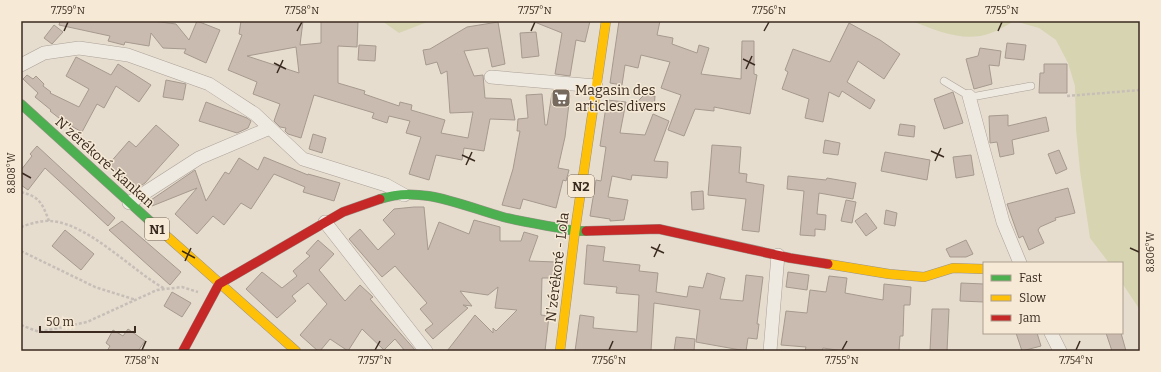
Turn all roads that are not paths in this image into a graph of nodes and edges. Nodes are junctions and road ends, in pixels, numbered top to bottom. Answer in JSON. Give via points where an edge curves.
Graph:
{"nodes":[{"id":1,"x":606,"y":21,"type":"edge"},
{"id":2,"x":21,"y":65,"type":"edge"},
{"id":3,"x":491,"y":77,"type":"dead end"},
{"id":4,"x":944,"y":81,"type":"dead end"},
{"id":5,"x":596,"y":86,"type":"junction"},
{"id":6,"x":1031,"y":86,"type":"dead end"},
{"id":7,"x":969,"y":96,"type":"junction"},
{"id":8,"x":21,"y":104,"type":"edge"},
{"id":9,"x":270,"y":128,"type":"junction"},
{"id":10,"x":405,"y":196,"type":"junction"},
{"id":11,"x":129,"y":203,"type":"junction"},
{"id":12,"x":325,"y":222,"type":"junction"},
{"id":13,"x":574,"y":231,"type":"junction"},
{"id":14,"x":778,"y":255,"type":"junction"},
{"id":15,"x":1020,"y":262,"type":"edge"},
{"id":16,"x":983,"y":269,"type":"edge"},
{"id":17,"x":219,"y":284,"type":"junction"},
{"id":18,"x":1052,"y":334,"type":"edge"},
{"id":19,"x":183,"y":351,"type":"edge"},
{"id":20,"x":296,"y":351,"type":"edge"},
{"id":21,"x":426,"y":351,"type":"edge"},
{"id":22,"x":560,"y":351,"type":"edge"},
{"id":23,"x":770,"y":351,"type":"edge"},
{"id":24,"x":1060,"y":351,"type":"edge"}],
"edges":[{"from":1,"to":5,"type":"main road","name":"N'zérékoré - Lola","number":"N2"},
{"from":2,"to":9,"type":"street","via":[[44,53],[79,48],[128,55],[209,84],[255,114]]},
{"from":3,"to":5,"type":"street"},
{"from":4,"to":7,"type":"lane"},
{"from":5,"to":13,"type":"main road","name":"N'zérékoré - Lola","number":"N2"},
{"from":6,"to":7,"type":"lane"},
{"from":7,"to":15,"type":"street","via":[[1003,222]]},
{"from":8,"to":11,"type":"main road","name":"N'zérékoré-Kankan","number":"N1"},
{"from":9,"to":10,"type":"street","via":[[303,159],[386,185]]},
{"from":9,"to":11,"type":"street","via":[[199,158]]},
{"from":10,"to":12,"type":"main road","via":[[390,196],[344,212]]},
{"from":10,"to":13,"type":"main road","via":[[434,196],[504,217]]},
{"from":11,"to":17,"type":"main road","name":"N'zérékoré-Kankan","number":"N1"},
{"from":12,"to":17,"type":"main road"},
{"from":12,"to":21,"type":"street"},
{"from":13,"to":14,"type":"main road","via":[[659,229]]},
{"from":13,"to":22,"type":"main road","name":"N'zérékoré - Lola","number":"N2"},
{"from":14,"to":16,"type":"main road","via":[[889,274],[924,277],[953,268]]},
{"from":14,"to":23,"type":"street"},
{"from":17,"to":19,"type":"main road"},
{"from":17,"to":20,"type":"main road","name":"N'zérékoré-Kankan","number":"N1"},
{"from":18,"to":24,"type":"street"}]}
